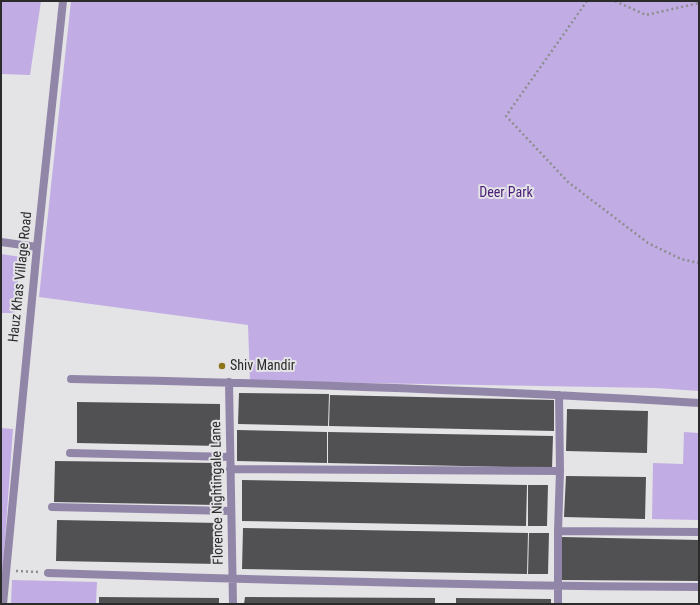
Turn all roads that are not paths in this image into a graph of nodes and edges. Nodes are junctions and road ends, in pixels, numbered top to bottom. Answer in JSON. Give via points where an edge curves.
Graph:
{"nodes":[{"id":1,"x":63,"y":1,"type":"edge"},
{"id":2,"x":1,"y":242,"type":"edge"},
{"id":3,"x":36,"y":247,"type":"junction"},
{"id":4,"x":71,"y":379,"type":"dead end"},
{"id":5,"x":229,"y":382,"type":"junction"},
{"id":6,"x":559,"y":394,"type":"junction"},
{"id":7,"x":699,"y":403,"type":"edge"},
{"id":8,"x":70,"y":453,"type":"dead end"},
{"id":9,"x":230,"y":457,"type":"junction"},
{"id":10,"x":230,"y":469,"type":"junction"},
{"id":11,"x":560,"y":471,"type":"junction"},
{"id":12,"x":52,"y":507,"type":"dead end"},
{"id":13,"x":231,"y":511,"type":"junction"},
{"id":14,"x":558,"y":531,"type":"junction"},
{"id":15,"x":699,"y":532,"type":"edge"},
{"id":16,"x":48,"y":573,"type":"road end"},
{"id":17,"x":232,"y":579,"type":"junction"},
{"id":18,"x":558,"y":586,"type":"junction"},
{"id":19,"x":699,"y":587,"type":"edge"},
{"id":20,"x":2,"y":592,"type":"edge"},
{"id":21,"x":3,"y":604,"type":"edge"},
{"id":22,"x":233,"y":604,"type":"edge"},
{"id":23,"x":558,"y":604,"type":"edge"}],
"edges":[{"from":1,"to":3,"type":"street","name":"Hauz Khas Village Road"},
{"from":2,"to":3,"type":"street"},
{"from":3,"to":20,"type":"street","name":"Hauz Khas Village Road"},
{"from":4,"to":5,"type":"street"},
{"from":5,"to":6,"type":"street"},
{"from":5,"to":9,"type":"street","name":"Florence Nightingale Lane"},
{"from":6,"to":7,"type":"street"},
{"from":6,"to":11,"type":"street"},
{"from":8,"to":9,"type":"street"},
{"from":9,"to":10,"type":"street","name":"Florence Nightingale Lane"},
{"from":10,"to":11,"type":"street"},
{"from":10,"to":13,"type":"street","name":"Florence Nightingale Lane"},
{"from":11,"to":14,"type":"street"},
{"from":12,"to":13,"type":"street"},
{"from":13,"to":17,"type":"street","name":"Florence Nightingale Lane"},
{"from":14,"to":15,"type":"street"},
{"from":14,"to":18,"type":"street"},
{"from":16,"to":17,"type":"street"},
{"from":17,"to":18,"type":"street"},
{"from":17,"to":22,"type":"street","name":"Florence Nightingale Lane"},
{"from":18,"to":19,"type":"street"},
{"from":18,"to":23,"type":"street"},
{"from":20,"to":21,"type":"street","name":"Hauz Khas Village Road"}]}
